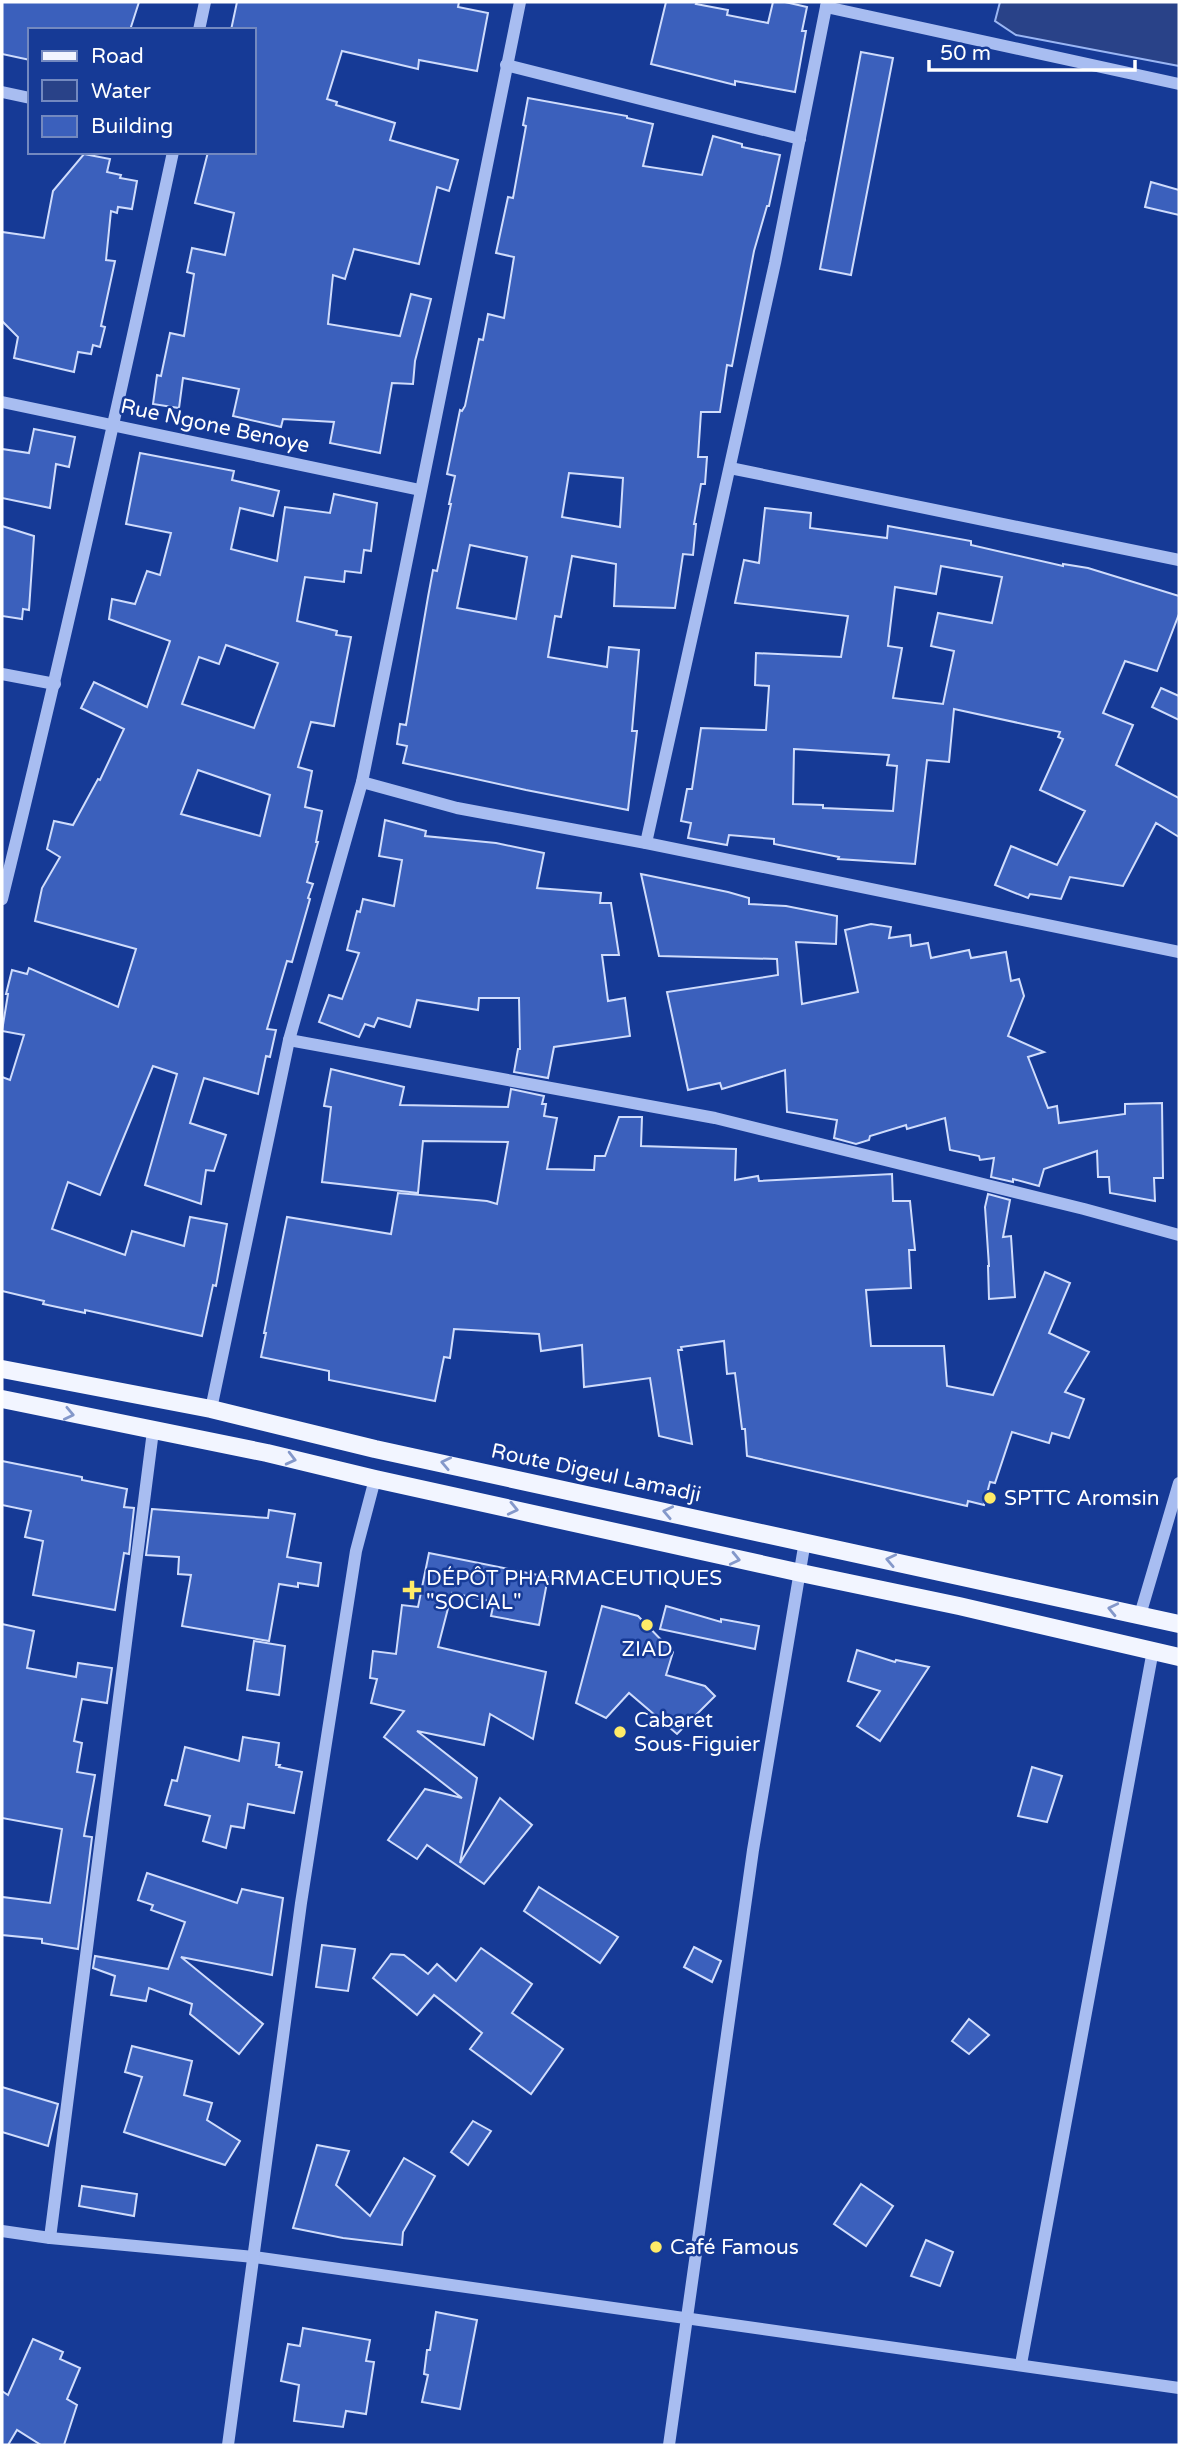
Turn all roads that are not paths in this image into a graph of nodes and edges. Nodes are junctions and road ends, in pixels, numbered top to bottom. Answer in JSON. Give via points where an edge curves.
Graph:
{"nodes":[{"id":1,"x":205,"y":2,"type":"edge"},
{"id":2,"x":520,"y":2,"type":"edge"},
{"id":3,"x":827,"y":4,"type":"edge"},
{"id":4,"x":199,"y":28,"type":"edge"},
{"id":5,"x":506,"y":65,"type":"junction"},
{"id":6,"x":1179,"y":84,"type":"edge"},
{"id":7,"x":2,"y":92,"type":"edge"},
{"id":8,"x":28,"y":98,"type":"edge"},
{"id":9,"x":800,"y":139,"type":"junction"},
{"id":10,"x":173,"y":154,"type":"edge"},
{"id":11,"x":2,"y":402,"type":"edge"},
{"id":12,"x":115,"y":424,"type":"junction"},
{"id":13,"x":730,"y":468,"type":"junction"},
{"id":14,"x":420,"y":490,"type":"junction"},
{"id":15,"x":1179,"y":560,"type":"edge"},
{"id":16,"x":2,"y":674,"type":"edge"},
{"id":17,"x":55,"y":684,"type":"junction"},
{"id":18,"x":362,"y":782,"type":"junction"},
{"id":19,"x":646,"y":843,"type":"junction"},
{"id":20,"x":2,"y":899,"type":"edge"},
{"id":21,"x":1179,"y":952,"type":"edge"},
{"id":22,"x":289,"y":1040,"type":"junction"},
{"id":23,"x":1179,"y":1236,"type":"edge"},
{"id":24,"x":2,"y":1369,"type":"edge"},
{"id":25,"x":2,"y":1399,"type":"edge"},
{"id":26,"x":211,"y":1409,"type":"junction"},
{"id":27,"x":153,"y":1431,"type":"junction"},
{"id":28,"x":375,"y":1479,"type":"junction"},
{"id":29,"x":1179,"y":1483,"type":"edge"},
{"id":30,"x":805,"y":1541,"type":"junction"},
{"id":31,"x":801,"y":1573,"type":"junction"},
{"id":32,"x":1140,"y":1615,"type":"junction"},
{"id":33,"x":1179,"y":1624,"type":"edge"},
{"id":34,"x":1153,"y":1650,"type":"junction"},
{"id":35,"x":1179,"y":1657,"type":"edge"},
{"id":36,"x":2,"y":2231,"type":"edge"},
{"id":37,"x":50,"y":2238,"type":"junction"},
{"id":38,"x":254,"y":2258,"type":"junction"},
{"id":39,"x":685,"y":2319,"type":"junction"},
{"id":40,"x":1021,"y":2364,"type":"junction"},
{"id":41,"x":1179,"y":2388,"type":"edge"},
{"id":42,"x":228,"y":2445,"type":"edge"},
{"id":43,"x":669,"y":2445,"type":"edge"}],
"edges":[{"from":1,"to":4,"type":"street"},
{"from":2,"to":5,"type":"street"},
{"from":3,"to":6,"type":"street"},
{"from":3,"to":9,"type":"street"},
{"from":5,"to":9,"type":"street"},
{"from":5,"to":14,"type":"street"},
{"from":7,"to":8,"type":"street"},
{"from":9,"to":13,"type":"street"},
{"from":10,"to":12,"type":"street"},
{"from":11,"to":12,"type":"street","name":"Rue Ngone Benoye"},
{"from":12,"to":14,"type":"street","name":"Rue Ngone Benoye"},
{"from":12,"to":17,"type":"street"},
{"from":13,"to":15,"type":"street"},
{"from":13,"to":19,"type":"street"},
{"from":14,"to":18,"type":"street"},
{"from":16,"to":17,"type":"street"},
{"from":17,"to":20,"type":"street"},
{"from":18,"to":19,"type":"street","via":[[457,808]]},
{"from":18,"to":22,"type":"street"},
{"from":19,"to":21,"type":"street"},
{"from":22,"to":23,"type":"street","via":[[715,1118]]},
{"from":22,"to":26,"type":"street"},
{"from":24,"to":26,"type":"main road","name":"Route Digeul Lamadji"},
{"from":25,"to":27,"type":"main road","one_way":true},
{"from":30,"to":26,"type":"main road","name":"Route Digeul Lamadji","one_way":true},
{"from":27,"to":28,"type":"main road","one_way":true},
{"from":27,"to":37,"type":"street"},
{"from":28,"to":31,"type":"main road","one_way":true},
{"from":28,"to":38,"type":"street","via":[[356,1551],[303,1890]]},
{"from":29,"to":32,"type":"street"},
{"from":30,"to":31,"type":"street"},
{"from":32,"to":30,"type":"main road","name":"Route Digeul Lamadji","one_way":true},
{"from":31,"to":34,"type":"main road"},
{"from":31,"to":39,"type":"street","via":[[753,1850]]},
{"from":32,"to":33,"type":"main road","name":"Route Digeul Lamadji"},
{"from":34,"to":35,"type":"main road"},
{"from":34,"to":40,"type":"street"},
{"from":36,"to":37,"type":"street"},
{"from":37,"to":38,"type":"street"},
{"from":38,"to":39,"type":"street"},
{"from":38,"to":42,"type":"street"},
{"from":39,"to":40,"type":"street"},
{"from":39,"to":43,"type":"street"},
{"from":40,"to":41,"type":"street"}]}
